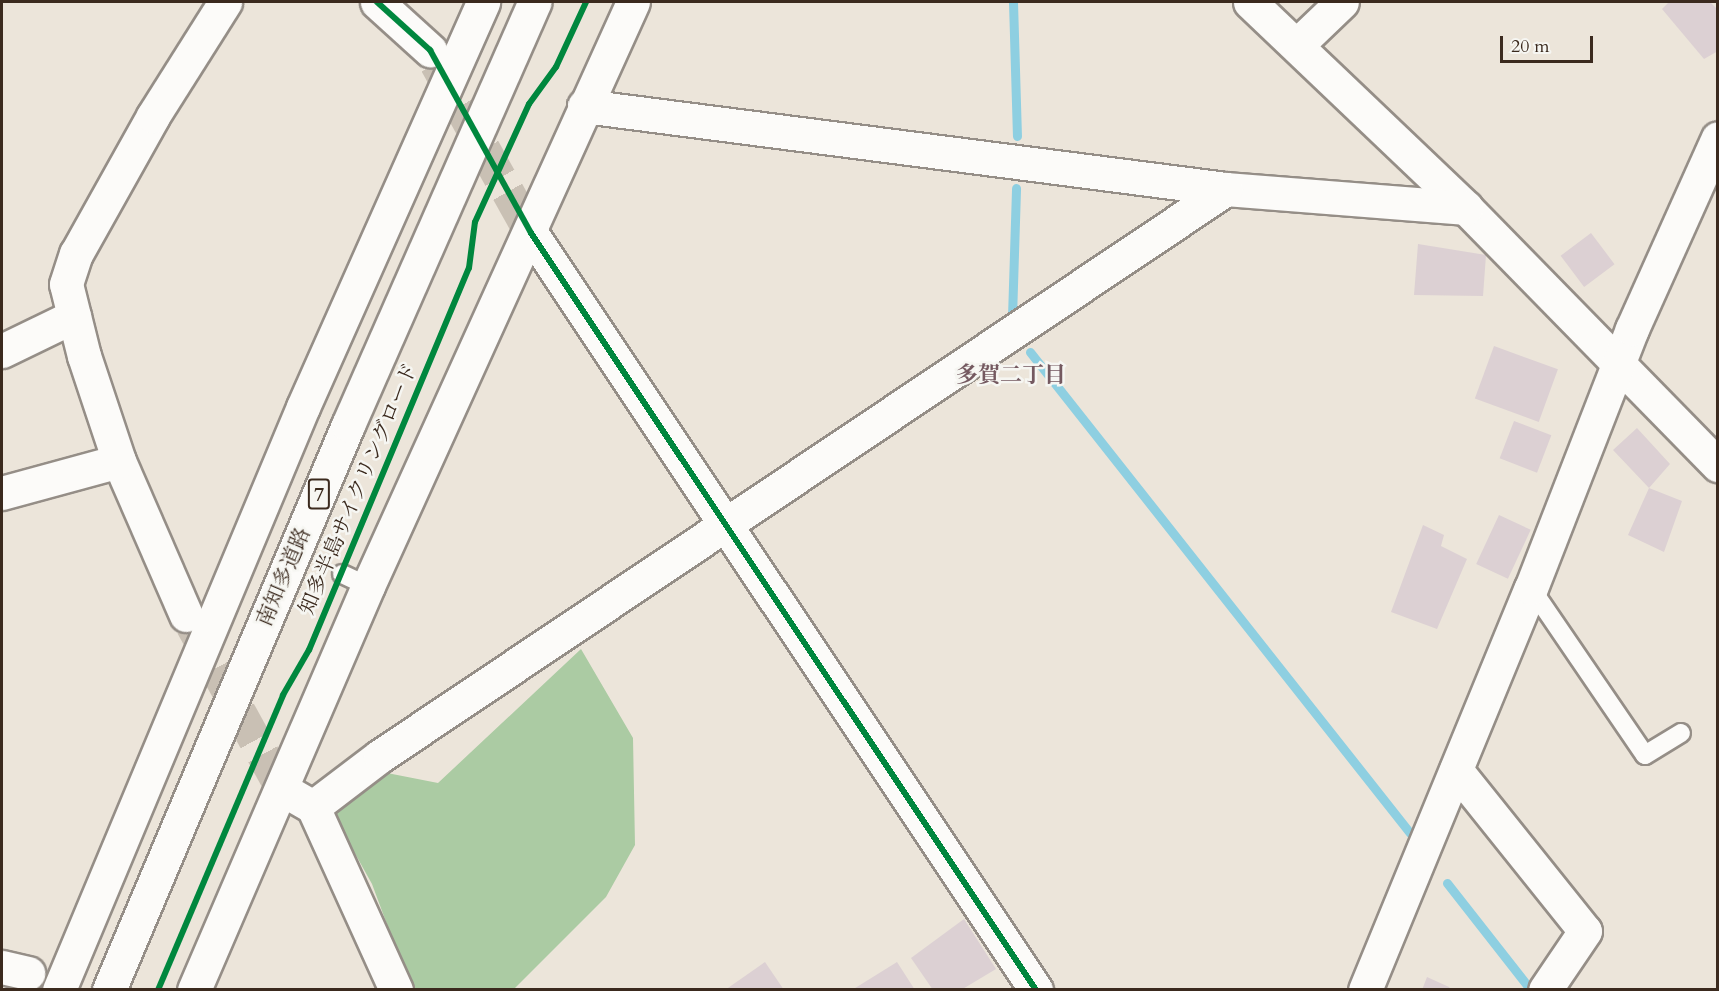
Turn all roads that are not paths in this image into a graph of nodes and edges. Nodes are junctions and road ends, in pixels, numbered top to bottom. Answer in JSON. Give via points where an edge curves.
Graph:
{"nodes":[{"id":1,"x":225,"y":2,"type":"edge"},
{"id":2,"x":377,"y":2,"type":"edge"},
{"id":3,"x":483,"y":2,"type":"edge"},
{"id":4,"x":535,"y":2,"type":"edge"},
{"id":5,"x":633,"y":2,"type":"edge"},
{"id":6,"x":1250,"y":2,"type":"edge"},
{"id":7,"x":1342,"y":2,"type":"edge"},
{"id":8,"x":1298,"y":45,"type":"junction"},
{"id":9,"x":430,"y":50,"type":"tunnel mouth"},
{"id":10,"x":584,"y":106,"type":"junction"},
{"id":11,"x":1718,"y":138,"type":"edge"},
{"id":12,"x":1226,"y":189,"type":"junction"},
{"id":13,"x":1466,"y":208,"type":"junction"},
{"id":14,"x":531,"y":233,"type":"junction"},
{"id":15,"x":74,"y":316,"type":"junction"},
{"id":16,"x":2,"y":351,"type":"edge"},
{"id":17,"x":1619,"y":364,"type":"junction"},
{"id":18,"x":119,"y":461,"type":"junction"},
{"id":19,"x":1718,"y":465,"type":"edge"},
{"id":20,"x":2,"y":493,"type":"edge"},
{"id":21,"x":725,"y":526,"type":"junction"},
{"id":22,"x":1531,"y":588,"type":"junction"},
{"id":23,"x":186,"y":615,"type":"tunnel mouth"},
{"id":24,"x":1681,"y":733,"type":"dead end"},
{"id":25,"x":1456,"y":770,"type":"junction"},
{"id":26,"x":282,"y":789,"type":"junction"},
{"id":27,"x":313,"y":807,"type":"junction"},
{"id":28,"x":59,"y":990,"type":"edge"},
{"id":29,"x":109,"y":990,"type":"edge"},
{"id":30,"x":194,"y":990,"type":"edge"},
{"id":31,"x":396,"y":990,"type":"edge"},
{"id":32,"x":1036,"y":990,"type":"edge"},
{"id":33,"x":1365,"y":990,"type":"edge"},
{"id":34,"x":1545,"y":990,"type":"edge"}],
"edges":[{"from":1,"to":15,"type":"main road","via":[[153,116],[76,254],[66,284]]},
{"from":2,"to":9,"type":"main road"},
{"from":3,"to":28,"type":"main road","number":"7","via":[[303,406]]},
{"from":4,"to":29,"type":"main road","name":"南知多道路","number":"7","via":[[348,425]]},
{"from":5,"to":10,"type":"main road"},
{"from":6,"to":8,"type":"main road"},
{"from":7,"to":8,"type":"main road"},
{"from":8,"to":13,"type":"main road"},
{"from":10,"to":12,"type":"main road"},
{"from":10,"to":14,"type":"main road"},
{"from":11,"to":17,"type":"main road"},
{"from":12,"to":13,"type":"main road"},
{"from":12,"to":21,"type":"main road"},
{"from":13,"to":17,"type":"main road"},
{"from":14,"to":21,"type":"main road"},
{"from":14,"to":26,"type":"main road","via":[[355,580]]},
{"from":15,"to":16,"type":"main road"},
{"from":15,"to":18,"type":"main road"},
{"from":17,"to":19,"type":"main road"},
{"from":17,"to":22,"type":"main road"},
{"from":18,"to":20,"type":"main road"},
{"from":18,"to":23,"type":"main road"},
{"from":21,"to":27,"type":"main road","via":[[380,756]]},
{"from":21,"to":32,"type":"main road"},
{"from":22,"to":24,"type":"lane","via":[[1645,755]]},
{"from":22,"to":25,"type":"main road"},
{"from":25,"to":33,"type":"main road"},
{"from":25,"to":34,"type":"main road","via":[[1585,931]]},
{"from":26,"to":27,"type":"main road"},
{"from":26,"to":30,"type":"main road"},
{"from":27,"to":31,"type":"main road"}]}
